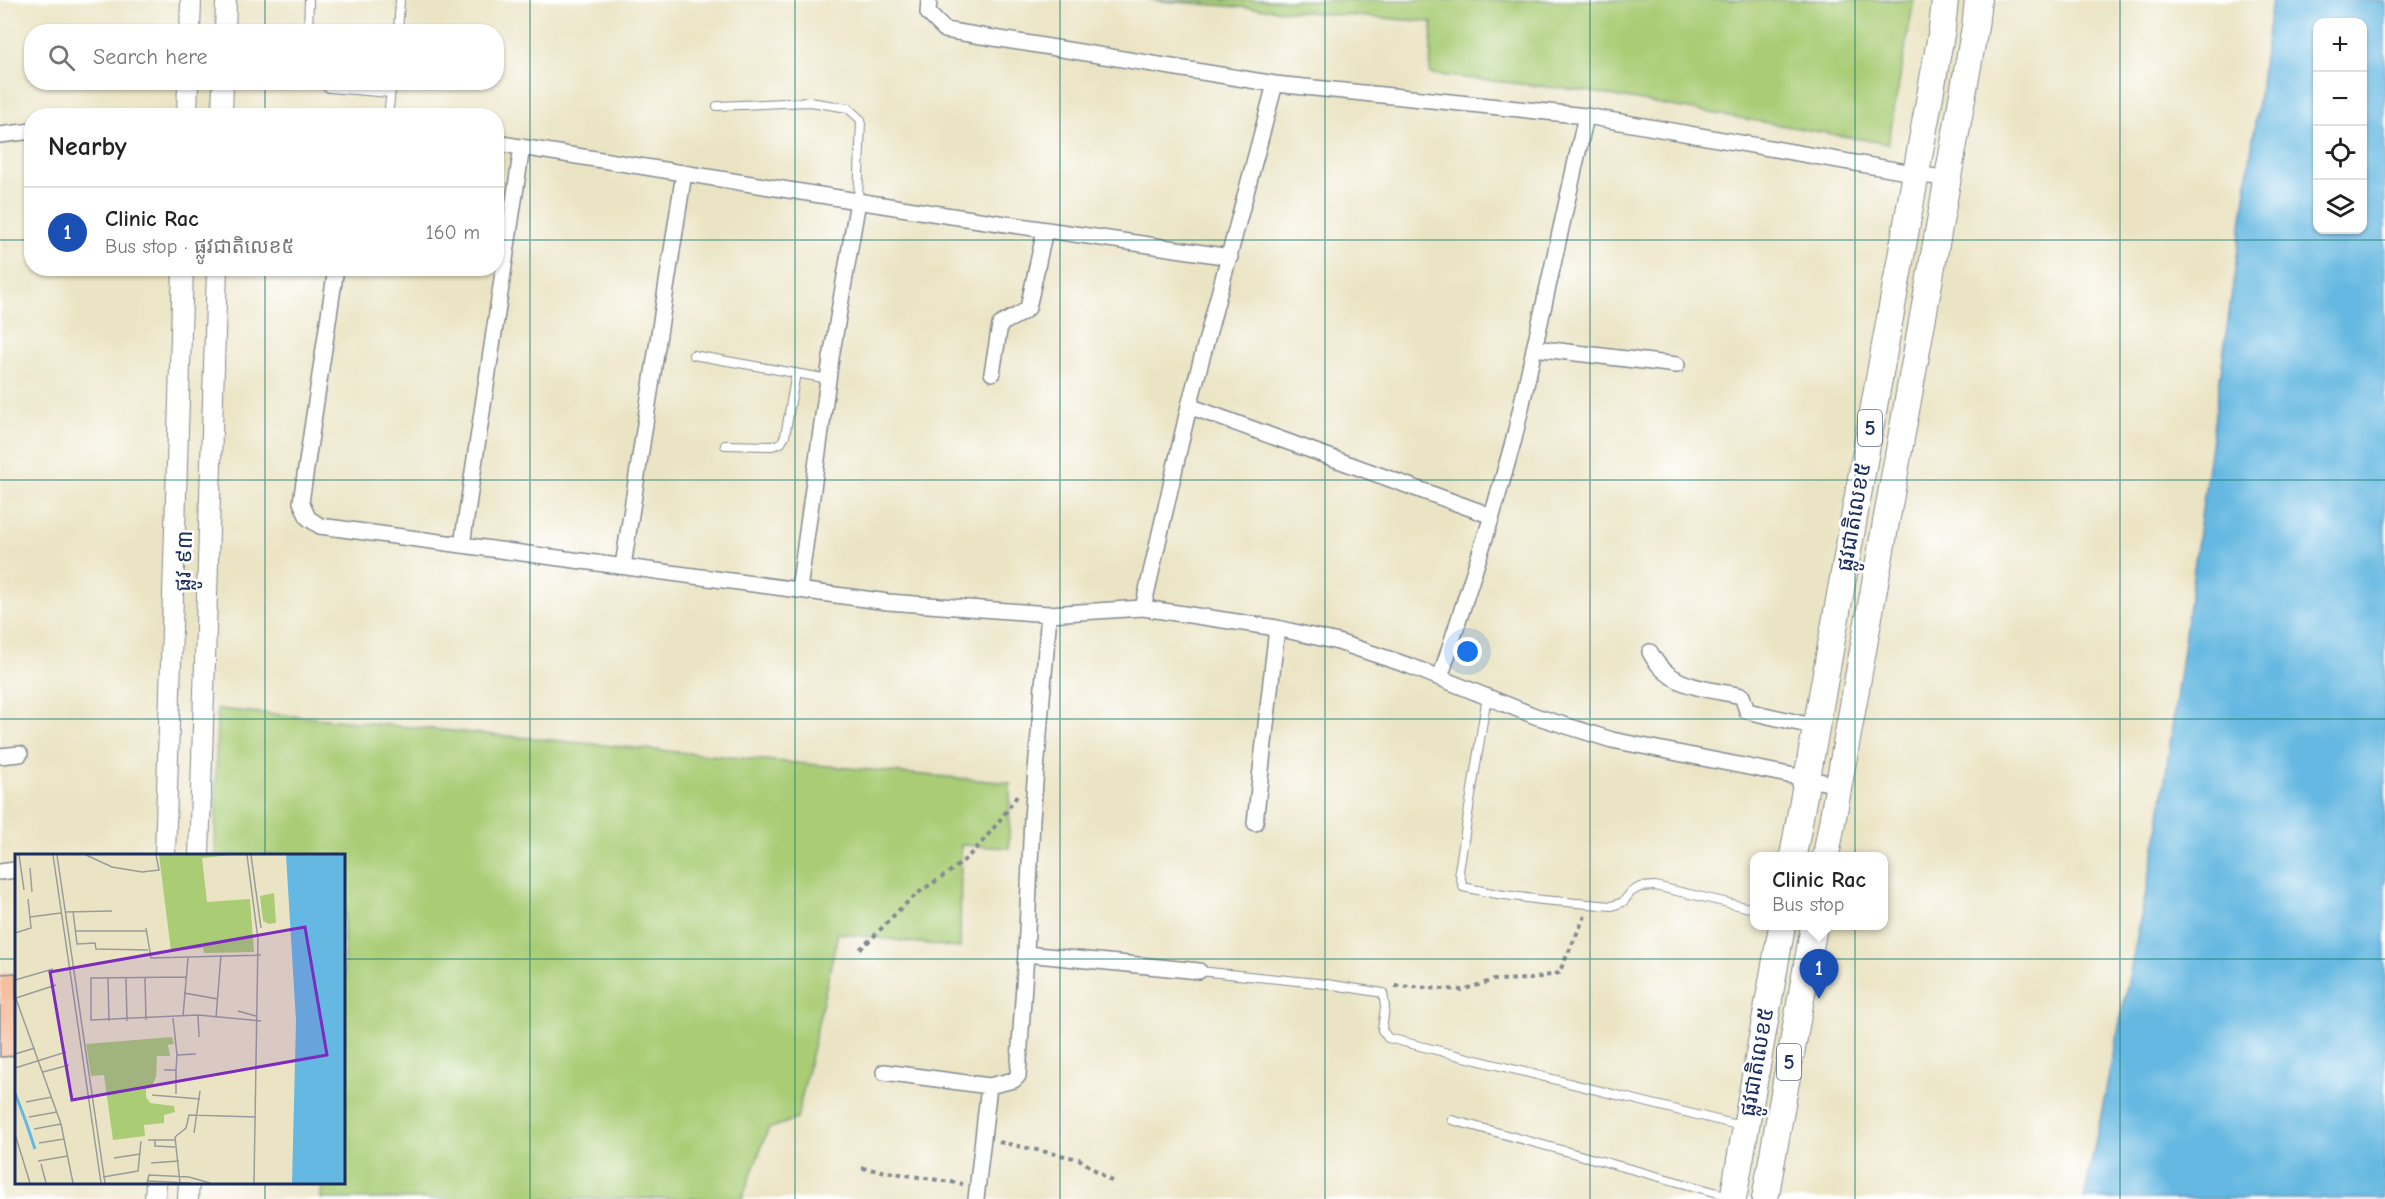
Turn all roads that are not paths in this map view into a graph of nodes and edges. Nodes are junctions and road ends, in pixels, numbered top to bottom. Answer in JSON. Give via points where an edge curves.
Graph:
{"nodes":[{"id":1,"x":191,"y":0,"type":"edge"},
{"id":2,"x":226,"y":0,"type":"edge"},
{"id":3,"x":309,"y":0,"type":"edge"},
{"id":4,"x":400,"y":0,"type":"edge"},
{"id":5,"x":929,"y":0,"type":"edge"},
{"id":6,"x":1945,"y":0,"type":"edge"},
{"id":7,"x":1978,"y":0,"type":"edge"},
{"id":8,"x":190,"y":24,"type":"edge"},
{"id":9,"x":225,"y":24,"type":"edge"},
{"id":10,"x":308,"y":24,"type":"edge"},
{"id":11,"x":398,"y":24,"type":"edge"},
{"id":12,"x":1275,"y":84,"type":"junction"},
{"id":13,"x":188,"y":90,"type":"edge"},
{"id":14,"x":223,"y":90,"type":"edge"},
{"id":15,"x":353,"y":90,"type":"edge"},
{"id":16,"x":391,"y":90,"type":"edge"},
{"id":17,"x":390,"y":93,"type":"junction"},
{"id":18,"x":717,"y":106,"type":"dead end"},
{"id":19,"x":188,"y":108,"type":"edge"},
{"id":20,"x":222,"y":108,"type":"edge"},
{"id":21,"x":389,"y":108,"type":"edge"},
{"id":22,"x":1586,"y":116,"type":"junction"},
{"id":23,"x":24,"y":132,"type":"edge"},
{"id":24,"x":0,"y":135,"type":"edge"},
{"id":25,"x":504,"y":144,"type":"edge"},
{"id":26,"x":522,"y":147,"type":"junction"},
{"id":27,"x":684,"y":173,"type":"junction"},
{"id":28,"x":1916,"y":174,"type":"junction"},
{"id":29,"x":1947,"y":179,"type":"junction"},
{"id":30,"x":858,"y":201,"type":"junction"},
{"id":31,"x":1045,"y":230,"type":"junction"},
{"id":32,"x":1230,"y":257,"type":"junction"},
{"id":33,"x":504,"y":266,"type":"edge"},
{"id":34,"x":183,"y":276,"type":"edge"},
{"id":35,"x":217,"y":276,"type":"edge"},
{"id":36,"x":335,"y":276,"type":"edge"},
{"id":37,"x":503,"y":276,"type":"edge"},
{"id":38,"x":1534,"y":348,"type":"junction"},
{"id":39,"x":693,"y":355,"type":"dead end"},
{"id":40,"x":1677,"y":365,"type":"dead end"},
{"id":41,"x":796,"y":373,"type":"junction"},
{"id":42,"x":992,"y":373,"type":"dead end"},
{"id":43,"x":829,"y":379,"type":"junction"},
{"id":44,"x":1189,"y":406,"type":"junction"},
{"id":45,"x":725,"y":445,"type":"dead end"},
{"id":46,"x":1492,"y":516,"type":"junction"},
{"id":47,"x":462,"y":545,"type":"junction"},
{"id":48,"x":623,"y":566,"type":"junction"},
{"id":49,"x":799,"y":590,"type":"junction"},
{"id":50,"x":1143,"y":608,"type":"junction"},
{"id":51,"x":1049,"y":614,"type":"junction"},
{"id":52,"x":1277,"y":628,"type":"junction"},
{"id":53,"x":1650,"y":652,"type":"dead end"},
{"id":54,"x":1440,"y":678,"type":"junction"},
{"id":55,"x":1487,"y":696,"type":"junction"},
{"id":56,"x":1816,"y":727,"type":"junction"},
{"id":57,"x":20,"y":754,"type":"dead end"},
{"id":58,"x":0,"y":756,"type":"edge"},
{"id":59,"x":1806,"y":779,"type":"junction"},
{"id":60,"x":1839,"y":785,"type":"junction"},
{"id":61,"x":1255,"y":823,"type":"dead end"},
{"id":62,"x":1794,"y":852,"type":"edge"},
{"id":63,"x":1827,"y":852,"type":"edge"},
{"id":64,"x":165,"y":854,"type":"edge"},
{"id":65,"x":199,"y":854,"type":"edge"},
{"id":66,"x":15,"y":870,"type":"edge"},
{"id":67,"x":0,"y":872,"type":"edge"},
{"id":68,"x":1750,"y":908,"type":"edge"},
{"id":69,"x":1781,"y":930,"type":"edge"},
{"id":70,"x":1813,"y":930,"type":"edge"},
{"id":71,"x":1026,"y":954,"type":"junction"},
{"id":72,"x":1199,"y":972,"type":"joint"},
{"id":73,"x":884,"y":1072,"type":"dead end"},
{"id":74,"x":989,"y":1086,"type":"junction"},
{"id":75,"x":1452,"y":1120,"type":"dead end"},
{"id":76,"x":1746,"y":1127,"type":"junction"},
{"id":77,"x":156,"y":1184,"type":"edge"},
{"id":78,"x":189,"y":1184,"type":"edge"},
{"id":79,"x":977,"y":1193,"type":"edge"},
{"id":80,"x":1733,"y":1198,"type":"edge"},
{"id":81,"x":155,"y":1199,"type":"edge"},
{"id":82,"x":188,"y":1199,"type":"edge"},
{"id":83,"x":1765,"y":1199,"type":"edge"}],
"edges":[{"from":1,"to":8,"type":"street"},
{"from":2,"to":9,"type":"street"},
{"from":3,"to":10,"type":"lane"},
{"from":4,"to":11,"type":"lane"},
{"from":5,"to":12,"type":"street","via":[[928,13],[945,30]]},
{"from":6,"to":28,"type":"highway","name":"ផ្លូវជាតិលេខ៥","number":"5"},
{"from":7,"to":29,"type":"highway","name":"ផ្លូវជាតិលេខ៥","number":"5"},
{"from":12,"to":22,"type":"street"},
{"from":12,"to":32,"type":"street"},
{"from":13,"to":19,"type":"street"},
{"from":14,"to":20,"type":"street"},
{"from":15,"to":17,"type":"lane"},
{"from":16,"to":17,"type":"lane"},
{"from":17,"to":21,"type":"lane"},
{"from":18,"to":30,"type":"lane","via":[[810,102],[848,108],[861,120]]},
{"from":22,"to":28,"type":"street"},
{"from":22,"to":38,"type":"street"},
{"from":23,"to":24,"type":"street"},
{"from":25,"to":26,"type":"street"},
{"from":26,"to":27,"type":"street"},
{"from":26,"to":33,"type":"street"},
{"from":27,"to":30,"type":"street"},
{"from":27,"to":48,"type":"street"},
{"from":28,"to":29,"type":"street"},
{"from":28,"to":56,"type":"highway","name":"ផ្លូវជាតិលេខ៥","number":"5"},
{"from":29,"to":60,"type":"highway","name":"ផ្លូវជាតិលេខ៥","number":"5"},
{"from":30,"to":31,"type":"street"},
{"from":30,"to":43,"type":"street"},
{"from":31,"to":32,"type":"street"},
{"from":31,"to":42,"type":"street","via":[[1028,308],[1000,325]]},
{"from":32,"to":44,"type":"street"},
{"from":34,"to":64,"type":"street","name":"ផ្លូវ ៩៣"},
{"from":35,"to":65,"type":"street","name":"ផ្លូវ ៩៣"},
{"from":36,"to":47,"type":"street","via":[[301,502],[308,518],[320,526]]},
{"from":37,"to":47,"type":"street"},
{"from":38,"to":40,"type":"street"},
{"from":38,"to":46,"type":"street"},
{"from":39,"to":41,"type":"lane"},
{"from":41,"to":43,"type":"lane"},
{"from":41,"to":45,"type":"lane","via":[[782,442],[772,446]]},
{"from":43,"to":49,"type":"street"},
{"from":44,"to":46,"type":"street"},
{"from":44,"to":50,"type":"street"},
{"from":46,"to":54,"type":"street"},
{"from":47,"to":48,"type":"street"},
{"from":48,"to":49,"type":"street"},
{"from":49,"to":51,"type":"street","via":[[888,602]]},
{"from":50,"to":51,"type":"street"},
{"from":50,"to":52,"type":"street"},
{"from":51,"to":71,"type":"street"},
{"from":52,"to":54,"type":"street","via":[[1338,642]]},
{"from":52,"to":61,"type":"street"},
{"from":53,"to":56,"type":"street","via":[[1657,664],[1684,684],[1742,696],[1747,711],[1758,715]]},
{"from":54,"to":55,"type":"street"},
{"from":55,"to":59,"type":"street","via":[[1612,740]]},
{"from":55,"to":68,"type":"lane","via":[[1459,870],[1462,885],[1497,894],[1612,906],[1640,887],[1655,886]]},
{"from":56,"to":59,"type":"highway","name":"ផ្លូវជាតិលេខ៥","number":"5"},
{"from":57,"to":58,"type":"street"},
{"from":59,"to":60,"type":"street"},
{"from":59,"to":62,"type":"highway","name":"ផ្លូវជាតិលេខ៥","number":"5"},
{"from":60,"to":63,"type":"highway","name":"ផ្លូវជាតិលេខ៥","number":"5"},
{"from":66,"to":67,"type":"street"},
{"from":69,"to":76,"type":"highway","name":"ផ្លូវជាតិលេខ៥","number":"5"},
{"from":70,"to":83,"type":"highway","name":"ផ្លូវជាតិលេខ៥","number":"5"},
{"from":71,"to":72,"type":"street"},
{"from":71,"to":74,"type":"street","via":[[1018,1076]]},
{"from":72,"to":76,"type":"lane","via":[[1383,993],[1382,1030],[1388,1038]]},
{"from":73,"to":74,"type":"street"},
{"from":74,"to":79,"type":"street"},
{"from":75,"to":80,"type":"lane"},
{"from":76,"to":80,"type":"highway","name":"ផ្លូវជាតិលេខ៥","number":"5"},
{"from":77,"to":81,"type":"street"},
{"from":78,"to":82,"type":"street"}]}
